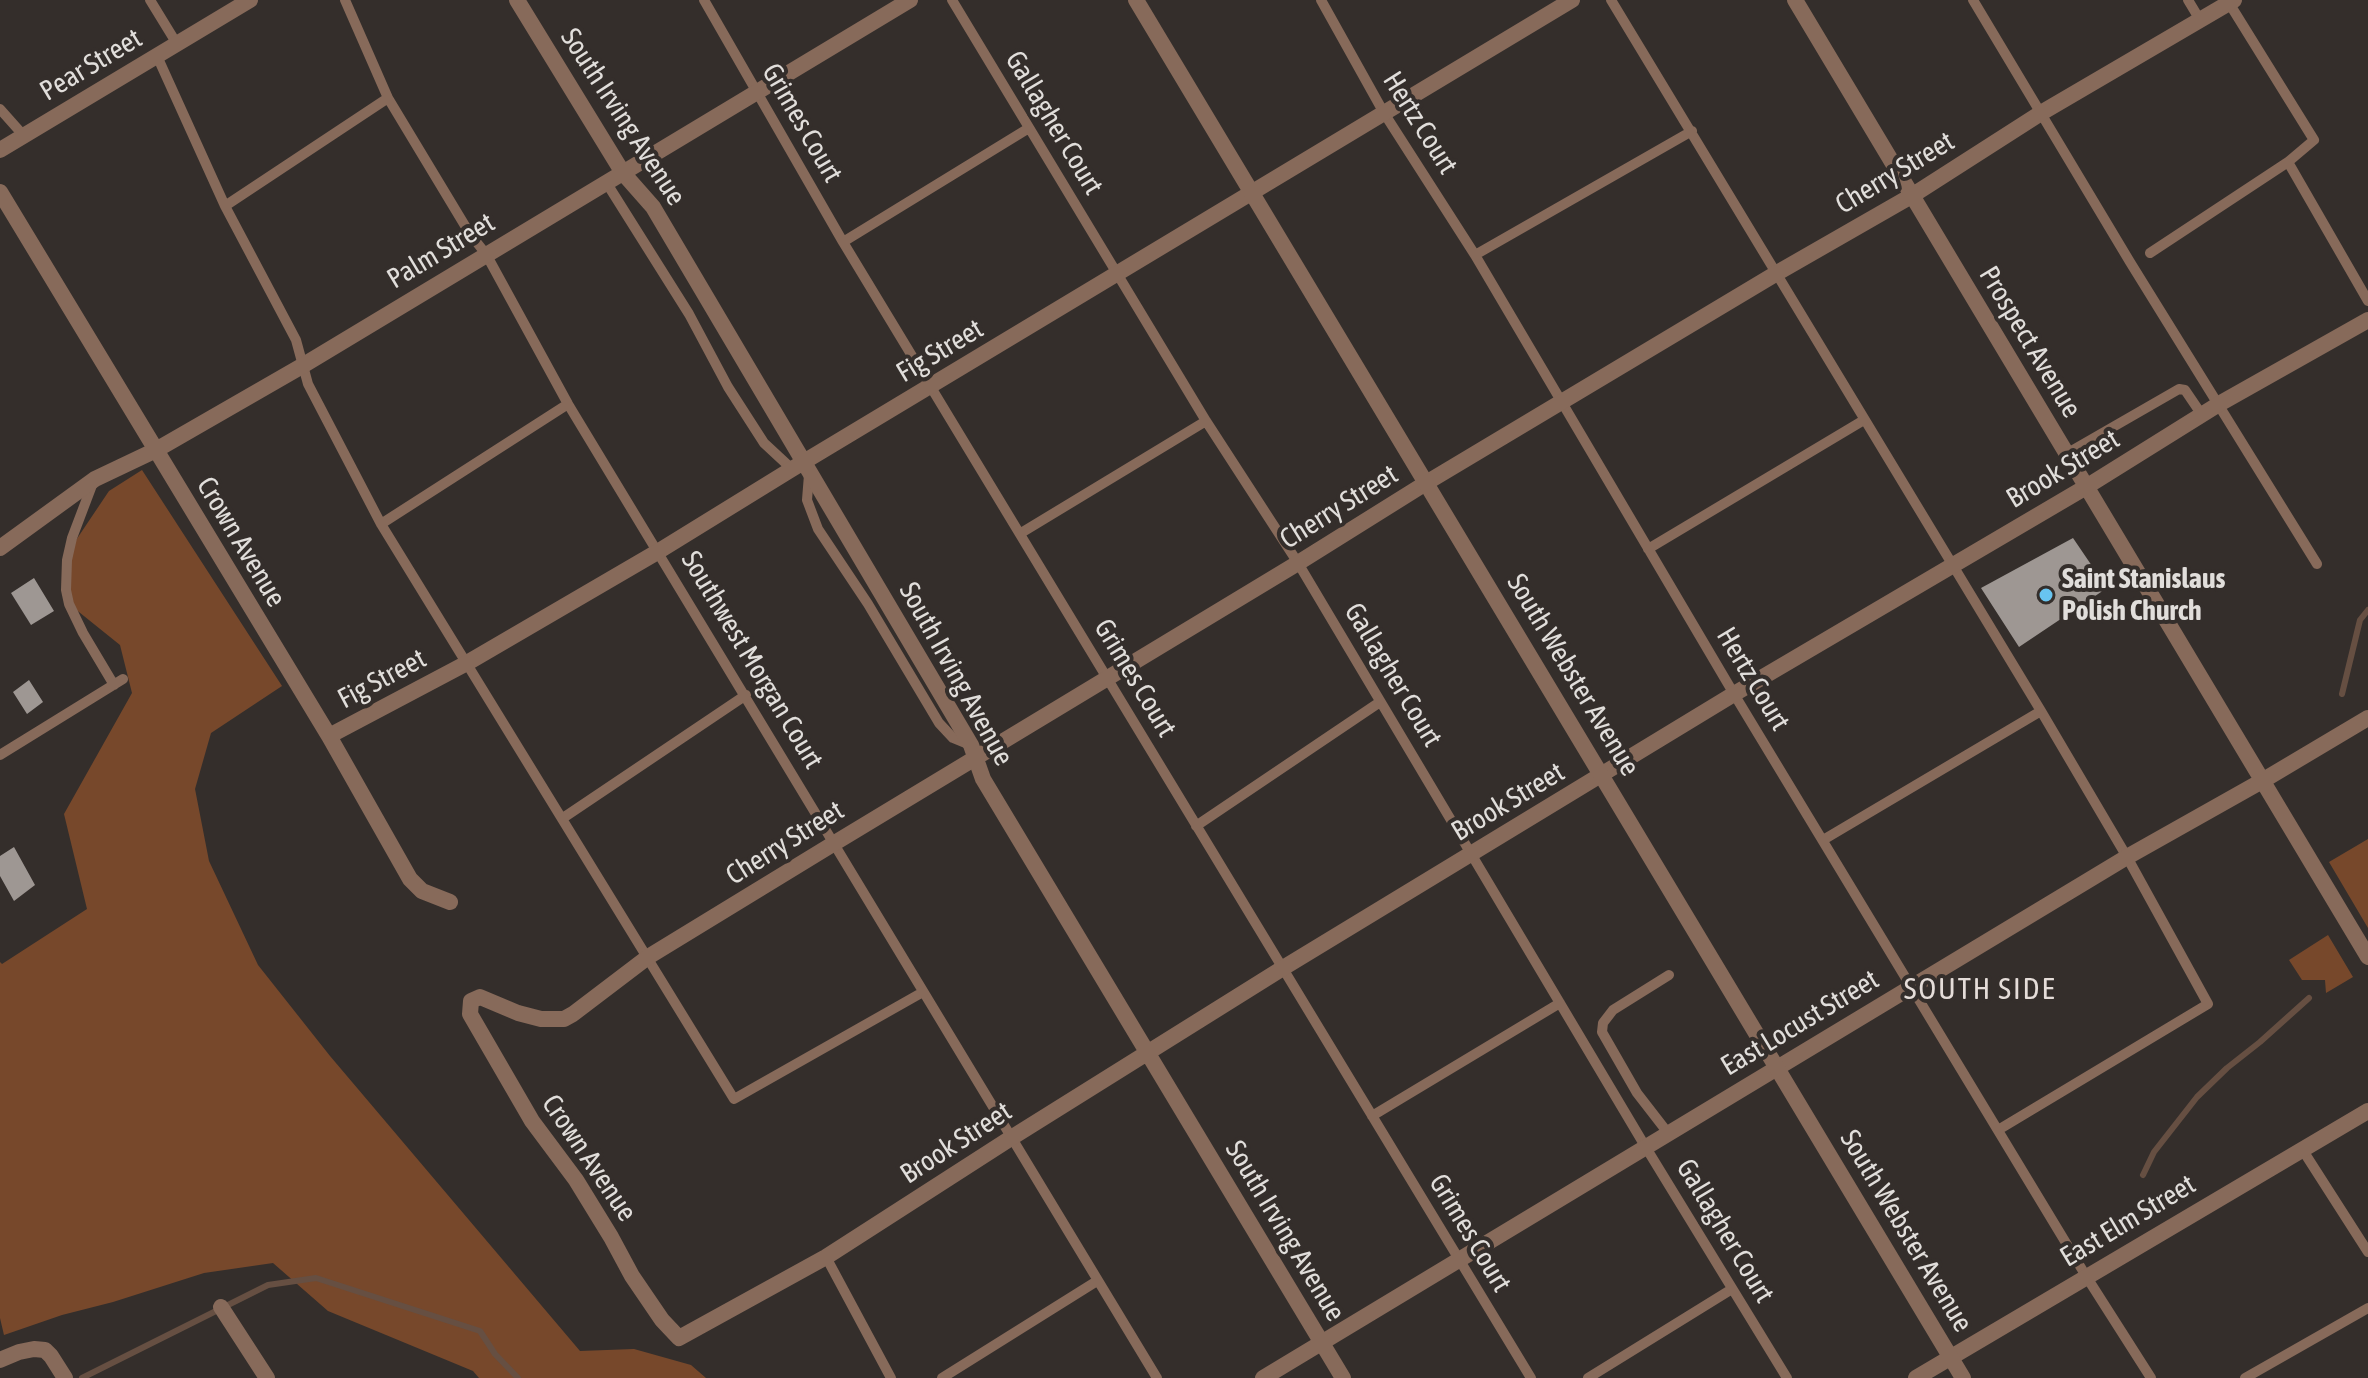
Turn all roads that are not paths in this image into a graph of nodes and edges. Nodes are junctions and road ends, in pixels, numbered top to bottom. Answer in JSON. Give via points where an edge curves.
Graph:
{"nodes":[{"id":1,"x":150,"y":0,"type":"edge"},
{"id":2,"x":250,"y":0,"type":"edge"},
{"id":3,"x":345,"y":0,"type":"edge"},
{"id":4,"x":517,"y":0,"type":"edge"},
{"id":5,"x":704,"y":0,"type":"edge"},
{"id":6,"x":910,"y":0,"type":"edge"},
{"id":7,"x":952,"y":0,"type":"edge"},
{"id":8,"x":1136,"y":0,"type":"edge"},
{"id":9,"x":1321,"y":0,"type":"edge"},
{"id":10,"x":1572,"y":0,"type":"edge"},
{"id":11,"x":1611,"y":0,"type":"edge"},
{"id":12,"x":1795,"y":0,"type":"edge"},
{"id":13,"x":1973,"y":0,"type":"edge"},
{"id":14,"x":2188,"y":0,"type":"edge"},
{"id":15,"x":2231,"y":2,"type":"edge"},
{"id":16,"x":2200,"y":20,"type":"junction"},
{"id":17,"x":177,"y":44,"type":"junction"},
{"id":18,"x":157,"y":56,"type":"junction"},
{"id":19,"x":756,"y":92,"type":"junction"},
{"id":20,"x":388,"y":98,"type":"junction"},
{"id":21,"x":0,"y":109,"type":"edge"},
{"id":22,"x":1384,"y":113,"type":"junction"},
{"id":23,"x":2041,"y":113,"type":"junction"},
{"id":24,"x":1029,"y":128,"type":"junction"},
{"id":25,"x":1692,"y":131,"type":"junction"},
{"id":26,"x":24,"y":136,"type":"junction"},
{"id":27,"x":0,"y":150,"type":"edge"},
{"id":28,"x":2288,"y":162,"type":"junction"},
{"id":29,"x":623,"y":173,"type":"junction"},
{"id":30,"x":606,"y":182,"type":"junction"},
{"id":31,"x":0,"y":192,"type":"edge"},
{"id":32,"x":1253,"y":193,"type":"junction"},
{"id":33,"x":1913,"y":195,"type":"junction"},
{"id":34,"x":225,"y":206,"type":"junction"},
{"id":35,"x":843,"y":242,"type":"junction"},
{"id":36,"x":2150,"y":253,"type":"dead end"},
{"id":37,"x":486,"y":254,"type":"junction"},
{"id":38,"x":1475,"y":255,"type":"junction"},
{"id":39,"x":1777,"y":273,"type":"junction"},
{"id":40,"x":1118,"y":275,"type":"junction"},
{"id":41,"x":2368,"y":301,"type":"edge"},
{"id":42,"x":709,"y":302,"type":"junction"},
{"id":43,"x":689,"y":314,"type":"junction"},
{"id":44,"x":2368,"y":320,"type":"edge"},
{"id":45,"x":302,"y":366,"type":"junction"},
{"id":46,"x":931,"y":387,"type":"junction"},
{"id":47,"x":1562,"y":403,"type":"junction"},
{"id":48,"x":568,"y":404,"type":"junction"},
{"id":49,"x":2219,"y":404,"type":"junction"},
{"id":50,"x":2202,"y":415,"type":"junction"},
{"id":51,"x":1864,"y":420,"type":"junction"},
{"id":52,"x":1206,"y":421,"type":"junction"},
{"id":53,"x":156,"y":450,"type":"junction"},
{"id":54,"x":2066,"y":454,"type":"junction"},
{"id":55,"x":802,"y":467,"type":"junction"},
{"id":56,"x":95,"y":479,"type":"junction"},
{"id":57,"x":1426,"y":483,"type":"junction"},
{"id":58,"x":2086,"y":487,"type":"junction"},
{"id":59,"x":381,"y":524,"type":"junction"},
{"id":60,"x":1021,"y":533,"type":"junction"},
{"id":61,"x":0,"y":548,"type":"edge"},
{"id":62,"x":1648,"y":549,"type":"junction"},
{"id":63,"x":659,"y":551,"type":"junction"},
{"id":64,"x":1298,"y":563,"type":"junction"},
{"id":65,"x":2317,"y":564,"type":"dead end"},
{"id":66,"x":1952,"y":565,"type":"junction"},
{"id":67,"x":467,"y":663,"type":"junction"},
{"id":68,"x":1106,"y":678,"type":"junction"},
{"id":69,"x":1734,"y":694,"type":"junction"},
{"id":70,"x":746,"y":695,"type":"junction"},
{"id":71,"x":1380,"y":702,"type":"junction"},
{"id":72,"x":2041,"y":711,"type":"junction"},
{"id":73,"x":2368,"y":718,"type":"edge"},
{"id":74,"x":329,"y":736,"type":"junction"},
{"id":75,"x":974,"y":751,"type":"junction"},
{"id":76,"x":0,"y":755,"type":"edge"},
{"id":77,"x":1603,"y":776,"type":"junction"},
{"id":78,"x":2262,"y":781,"type":"junction"},
{"id":79,"x":563,"y":818,"type":"junction"},
{"id":80,"x":1196,"y":826,"type":"junction"},
{"id":81,"x":1823,"y":840,"type":"junction"},
{"id":82,"x":833,"y":844,"type":"junction"},
{"id":83,"x":1471,"y":854,"type":"junction"},
{"id":84,"x":2127,"y":857,"type":"junction"},
{"id":85,"x":450,"y":902,"type":"dead end"},
{"id":86,"x":648,"y":957,"type":"junction"},
{"id":87,"x":2368,"y":957,"type":"edge"},
{"id":88,"x":1283,"y":968,"type":"junction"},
{"id":89,"x":1669,"y":975,"type":"dead end"},
{"id":90,"x":1910,"y":986,"type":"junction"},
{"id":91,"x":923,"y":992,"type":"junction"},
{"id":92,"x":471,"y":1001,"type":"joint"},
{"id":93,"x":1560,"y":1003,"type":"junction"},
{"id":94,"x":1147,"y":1054,"type":"junction"},
{"id":95,"x":1779,"y":1068,"type":"junction"},
{"id":96,"x":2368,"y":1111,"type":"edge"},
{"id":97,"x":1372,"y":1116,"type":"junction"},
{"id":98,"x":1998,"y":1130,"type":"junction"},
{"id":99,"x":1668,"y":1133,"type":"junction"},
{"id":100,"x":1011,"y":1138,"type":"junction"},
{"id":101,"x":1645,"y":1146,"type":"junction"},
{"id":102,"x":2302,"y":1149,"type":"junction"},
{"id":103,"x":2368,"y":1252,"type":"edge"},
{"id":104,"x":826,"y":1257,"type":"junction"},
{"id":105,"x":1458,"y":1259,"type":"junction"},
{"id":106,"x":2086,"y":1276,"type":"junction"},
{"id":107,"x":1097,"y":1281,"type":"junction"},
{"id":108,"x":1732,"y":1289,"type":"junction"},
{"id":109,"x":221,"y":1307,"type":"dead end"},
{"id":110,"x":2368,"y":1308,"type":"edge"},
{"id":111,"x":679,"y":1338,"type":"joint"},
{"id":112,"x":1322,"y":1342,"type":"junction"},
{"id":113,"x":1950,"y":1357,"type":"junction"},
{"id":114,"x":0,"y":1360,"type":"edge"},
{"id":115,"x":65,"y":1378,"type":"edge"},
{"id":116,"x":267,"y":1378,"type":"edge"},
{"id":117,"x":891,"y":1378,"type":"edge"},
{"id":118,"x":942,"y":1378,"type":"edge"},
{"id":119,"x":1157,"y":1378,"type":"edge"},
{"id":120,"x":1263,"y":1378,"type":"edge"},
{"id":121,"x":1343,"y":1378,"type":"edge"},
{"id":122,"x":1531,"y":1378,"type":"edge"},
{"id":123,"x":1588,"y":1378,"type":"edge"},
{"id":124,"x":1787,"y":1378,"type":"edge"},
{"id":125,"x":1916,"y":1378,"type":"edge"},
{"id":126,"x":1963,"y":1378,"type":"edge"},
{"id":127,"x":2151,"y":1378,"type":"edge"},
{"id":128,"x":2245,"y":1378,"type":"edge"}],
"edges":[{"from":1,"to":17,"type":"lane"},
{"from":2,"to":17,"type":"street","name":"Pear Street"},
{"from":3,"to":20,"type":"lane","name":"Southwest Morgan Court"},
{"from":4,"to":29,"type":"street","name":"South Irving Avenue"},
{"from":5,"to":19,"type":"lane","name":"Grimes Court"},
{"from":6,"to":19,"type":"street","name":"Palm Street"},
{"from":7,"to":24,"type":"lane","name":"Gallagher Court"},
{"from":8,"to":32,"type":"street","name":"South Webster Avenue"},
{"from":9,"to":22,"type":"lane","name":"Hertz Court"},
{"from":10,"to":22,"type":"street","name":"Fig Street"},
{"from":11,"to":25,"type":"lane"},
{"from":12,"to":33,"type":"street","name":"Prospect Avenue"},
{"from":13,"to":23,"type":"lane"},
{"from":14,"to":16,"type":"lane"},
{"from":15,"to":16,"type":"street","name":"Cherry Street"},
{"from":15,"to":28,"type":"lane","via":[[2314,140]]},
{"from":16,"to":23,"type":"street","name":"Cherry Street"},
{"from":17,"to":18,"type":"street","name":"Pear Street"},
{"from":18,"to":26,"type":"street","name":"Pear Street"},
{"from":18,"to":34,"type":"lane"},
{"from":19,"to":29,"type":"street","name":"Palm Street"},
{"from":19,"to":35,"type":"lane","name":"Grimes Court"},
{"from":20,"to":34,"type":"lane"},
{"from":20,"to":37,"type":"lane","name":"Southwest Morgan Court"},
{"from":21,"to":26,"type":"lane"},
{"from":22,"to":32,"type":"street","name":"Fig Street"},
{"from":22,"to":38,"type":"lane","name":"Hertz Court"},
{"from":23,"to":33,"type":"street","name":"Cherry Street"},
{"from":23,"to":49,"type":"lane"},
{"from":24,"to":35,"type":"lane"},
{"from":24,"to":40,"type":"lane","name":"Gallagher Court"},
{"from":25,"to":38,"type":"lane"},
{"from":25,"to":39,"type":"lane"},
{"from":26,"to":27,"type":"street","name":"Pear Street"},
{"from":28,"to":36,"type":"lane"},
{"from":28,"to":41,"type":"lane"},
{"from":29,"to":30,"type":"street","name":"Palm Street"},
{"from":29,"to":42,"type":"street","name":"South Irving Avenue","via":[[653,207]]},
{"from":30,"to":37,"type":"street","name":"Palm Street"},
{"from":30,"to":43,"type":"lane"},
{"from":31,"to":53,"type":"street","name":"Crown Avenue"},
{"from":32,"to":40,"type":"street","name":"Fig Street"},
{"from":32,"to":57,"type":"street","name":"South Webster Avenue"},
{"from":33,"to":39,"type":"street","name":"Cherry Street"},
{"from":33,"to":54,"type":"street","name":"Prospect Avenue"},
{"from":34,"to":45,"type":"lane","via":[[296,340]]},
{"from":35,"to":46,"type":"lane","name":"Grimes Court"},
{"from":37,"to":45,"type":"street","name":"Palm Street"},
{"from":37,"to":48,"type":"lane","name":"Southwest Morgan Court"},
{"from":38,"to":47,"type":"lane","name":"Hertz Court"},
{"from":39,"to":47,"type":"street","name":"Cherry Street"},
{"from":39,"to":51,"type":"lane"},
{"from":40,"to":46,"type":"street","name":"Fig Street"},
{"from":40,"to":52,"type":"lane","name":"Gallagher Court"},
{"from":42,"to":43,"type":"lane"},
{"from":42,"to":55,"type":"street","name":"South Irving Avenue"},
{"from":43,"to":55,"type":"lane","via":[[764,443]]},
{"from":44,"to":49,"type":"street","name":"Brook Street"},
{"from":45,"to":53,"type":"street","name":"Palm Street"},
{"from":45,"to":59,"type":"lane"},
{"from":46,"to":55,"type":"street","name":"Fig Street"},
{"from":46,"to":60,"type":"lane","name":"Grimes Court"},
{"from":47,"to":57,"type":"street","name":"Cherry Street"},
{"from":47,"to":62,"type":"lane","name":"Hertz Court"},
{"from":48,"to":59,"type":"lane"},
{"from":48,"to":63,"type":"lane","name":"Southwest Morgan Court"},
{"from":49,"to":50,"type":"street","name":"Brook Street"},
{"from":49,"to":65,"type":"lane"},
{"from":50,"to":54,"type":"lane","via":[[2179,389]]},
{"from":50,"to":58,"type":"street","name":"Brook Street"},
{"from":51,"to":62,"type":"lane"},
{"from":51,"to":66,"type":"lane"},
{"from":52,"to":60,"type":"lane"},
{"from":52,"to":64,"type":"lane","name":"Gallagher Court"},
{"from":53,"to":56,"type":"street","name":"Palm Street"},
{"from":53,"to":74,"type":"street","name":"Crown Avenue"},
{"from":54,"to":58,"type":"street","name":"Prospect Avenue"},
{"from":55,"to":63,"type":"street","name":"Fig Street"},
{"from":55,"to":75,"type":"street","name":"South Irving Avenue"},
{"from":56,"to":61,"type":"street","name":"Palm Street"},
{"from":56,"to":76,"type":"lane","via":[[68,552],[66,590],[83,633],[119,682]]},
{"from":57,"to":64,"type":"street","name":"Cherry Street"},
{"from":57,"to":77,"type":"street","name":"South Webster Avenue"},
{"from":58,"to":66,"type":"street","name":"Brook Street"},
{"from":58,"to":78,"type":"street","name":"Prospect Avenue"},
{"from":59,"to":67,"type":"lane"},
{"from":60,"to":68,"type":"lane","name":"Grimes Court"},
{"from":62,"to":69,"type":"lane","name":"Hertz Court"},
{"from":63,"to":67,"type":"street","name":"Fig Street"},
{"from":63,"to":70,"type":"lane","name":"Southwest Morgan Court"},
{"from":64,"to":68,"type":"street","name":"Cherry Street"},
{"from":64,"to":71,"type":"lane","name":"Gallagher Court"},
{"from":66,"to":69,"type":"street","name":"Brook Street"},
{"from":66,"to":72,"type":"lane"},
{"from":67,"to":74,"type":"street","name":"Fig Street"},
{"from":67,"to":79,"type":"lane"},
{"from":68,"to":75,"type":"street","name":"Cherry Street"},
{"from":68,"to":80,"type":"lane","name":"Grimes Court"},
{"from":69,"to":77,"type":"street","name":"Brook Street"},
{"from":69,"to":81,"type":"lane","name":"Hertz Court"},
{"from":70,"to":79,"type":"lane"},
{"from":70,"to":82,"type":"lane","name":"Southwest Morgan Court"},
{"from":71,"to":80,"type":"lane"},
{"from":71,"to":83,"type":"lane","name":"Gallagher Court"},
{"from":72,"to":81,"type":"lane"},
{"from":72,"to":84,"type":"lane"},
{"from":73,"to":78,"type":"street","name":"East Locust Street"},
{"from":74,"to":85,"type":"street","name":"Crown Avenue","via":[[410,879],[422,891]]},
{"from":75,"to":82,"type":"street","name":"Cherry Street"},
{"from":75,"to":94,"type":"street","name":"South Irving Avenue","via":[[983,779]]},
{"from":77,"to":83,"type":"street","name":"Brook Street"},
{"from":77,"to":95,"type":"street","name":"South Webster Avenue"},
{"from":78,"to":84,"type":"street","name":"East Locust Street"},
{"from":78,"to":87,"type":"street","name":"Prospect Avenue"},
{"from":79,"to":86,"type":"lane"},
{"from":80,"to":88,"type":"lane","name":"Grimes Court"},
{"from":81,"to":90,"type":"lane","name":"Hertz Court"},
{"from":82,"to":86,"type":"street","name":"Cherry Street"},
{"from":82,"to":91,"type":"lane","name":"Southwest Morgan Court"},
{"from":83,"to":88,"type":"street","name":"Brook Street"},
{"from":83,"to":93,"type":"lane","name":"Gallagher Court"},
{"from":84,"to":90,"type":"street","name":"East Locust Street"},
{"from":84,"to":98,"type":"lane","via":[[2208,1004]]},
{"from":86,"to":91,"type":"lane","via":[[734,1099]]},
{"from":86,"to":92,"type":"street","name":"Cherry Street","via":[[564,1019],[518,1013],[487,998]]},
{"from":88,"to":94,"type":"street","name":"Brook Street"},
{"from":88,"to":97,"type":"lane","name":"Grimes Court"},
{"from":89,"to":99,"type":"lane","via":[[1613,1010],[1602,1032],[1637,1093]]},
{"from":90,"to":95,"type":"street","name":"East Locust Street"},
{"from":90,"to":98,"type":"lane","name":"Hertz Court"},
{"from":91,"to":100,"type":"lane","name":"Southwest Morgan Court"},
{"from":92,"to":111,"type":"street","name":"Crown Avenue","via":[[470,1014],[524,1109],[576,1180],[632,1276]]},
{"from":93,"to":97,"type":"lane"},
{"from":93,"to":101,"type":"lane","name":"Gallagher Court"},
{"from":94,"to":100,"type":"street","name":"Brook Street"},
{"from":94,"to":112,"type":"street","name":"South Irving Avenue"},
{"from":95,"to":99,"type":"street","name":"East Locust Street"},
{"from":95,"to":113,"type":"street","name":"South Webster Avenue"},
{"from":96,"to":102,"type":"street","name":"East Elm Street"},
{"from":97,"to":105,"type":"lane","name":"Grimes Court"},
{"from":98,"to":106,"type":"lane","name":"Hertz Court"},
{"from":99,"to":101,"type":"street","name":"East Locust Street"},
{"from":100,"to":104,"type":"street","name":"Brook Street"},
{"from":100,"to":107,"type":"lane","name":"Southwest Morgan Court"},
{"from":101,"to":105,"type":"street","name":"East Locust Street"},
{"from":101,"to":108,"type":"lane","name":"Gallagher Court"},
{"from":102,"to":103,"type":"lane"},
{"from":102,"to":106,"type":"street","name":"East Elm Street"},
{"from":104,"to":111,"type":"street","name":"Brook Street"},
{"from":104,"to":117,"type":"lane"},
{"from":105,"to":112,"type":"street","name":"East Locust Street"},
{"from":105,"to":122,"type":"lane","name":"Grimes Court"},
{"from":106,"to":113,"type":"street","name":"East Elm Street"},
{"from":106,"to":127,"type":"lane","name":"Hertz Court"},
{"from":107,"to":118,"type":"lane"},
{"from":107,"to":119,"type":"lane","name":"Southwest Morgan Court"},
{"from":108,"to":123,"type":"lane"},
{"from":108,"to":124,"type":"lane","name":"Gallagher Court"},
{"from":109,"to":116,"type":"street"},
{"from":110,"to":128,"type":"lane"},
{"from":112,"to":120,"type":"street","name":"East Locust Street"},
{"from":112,"to":121,"type":"street","name":"South Irving Avenue"},
{"from":113,"to":125,"type":"street","name":"East Elm Street"},
{"from":113,"to":126,"type":"street","name":"South Webster Avenue"},
{"from":114,"to":115,"type":"street","via":[[45,1350]]}]}
